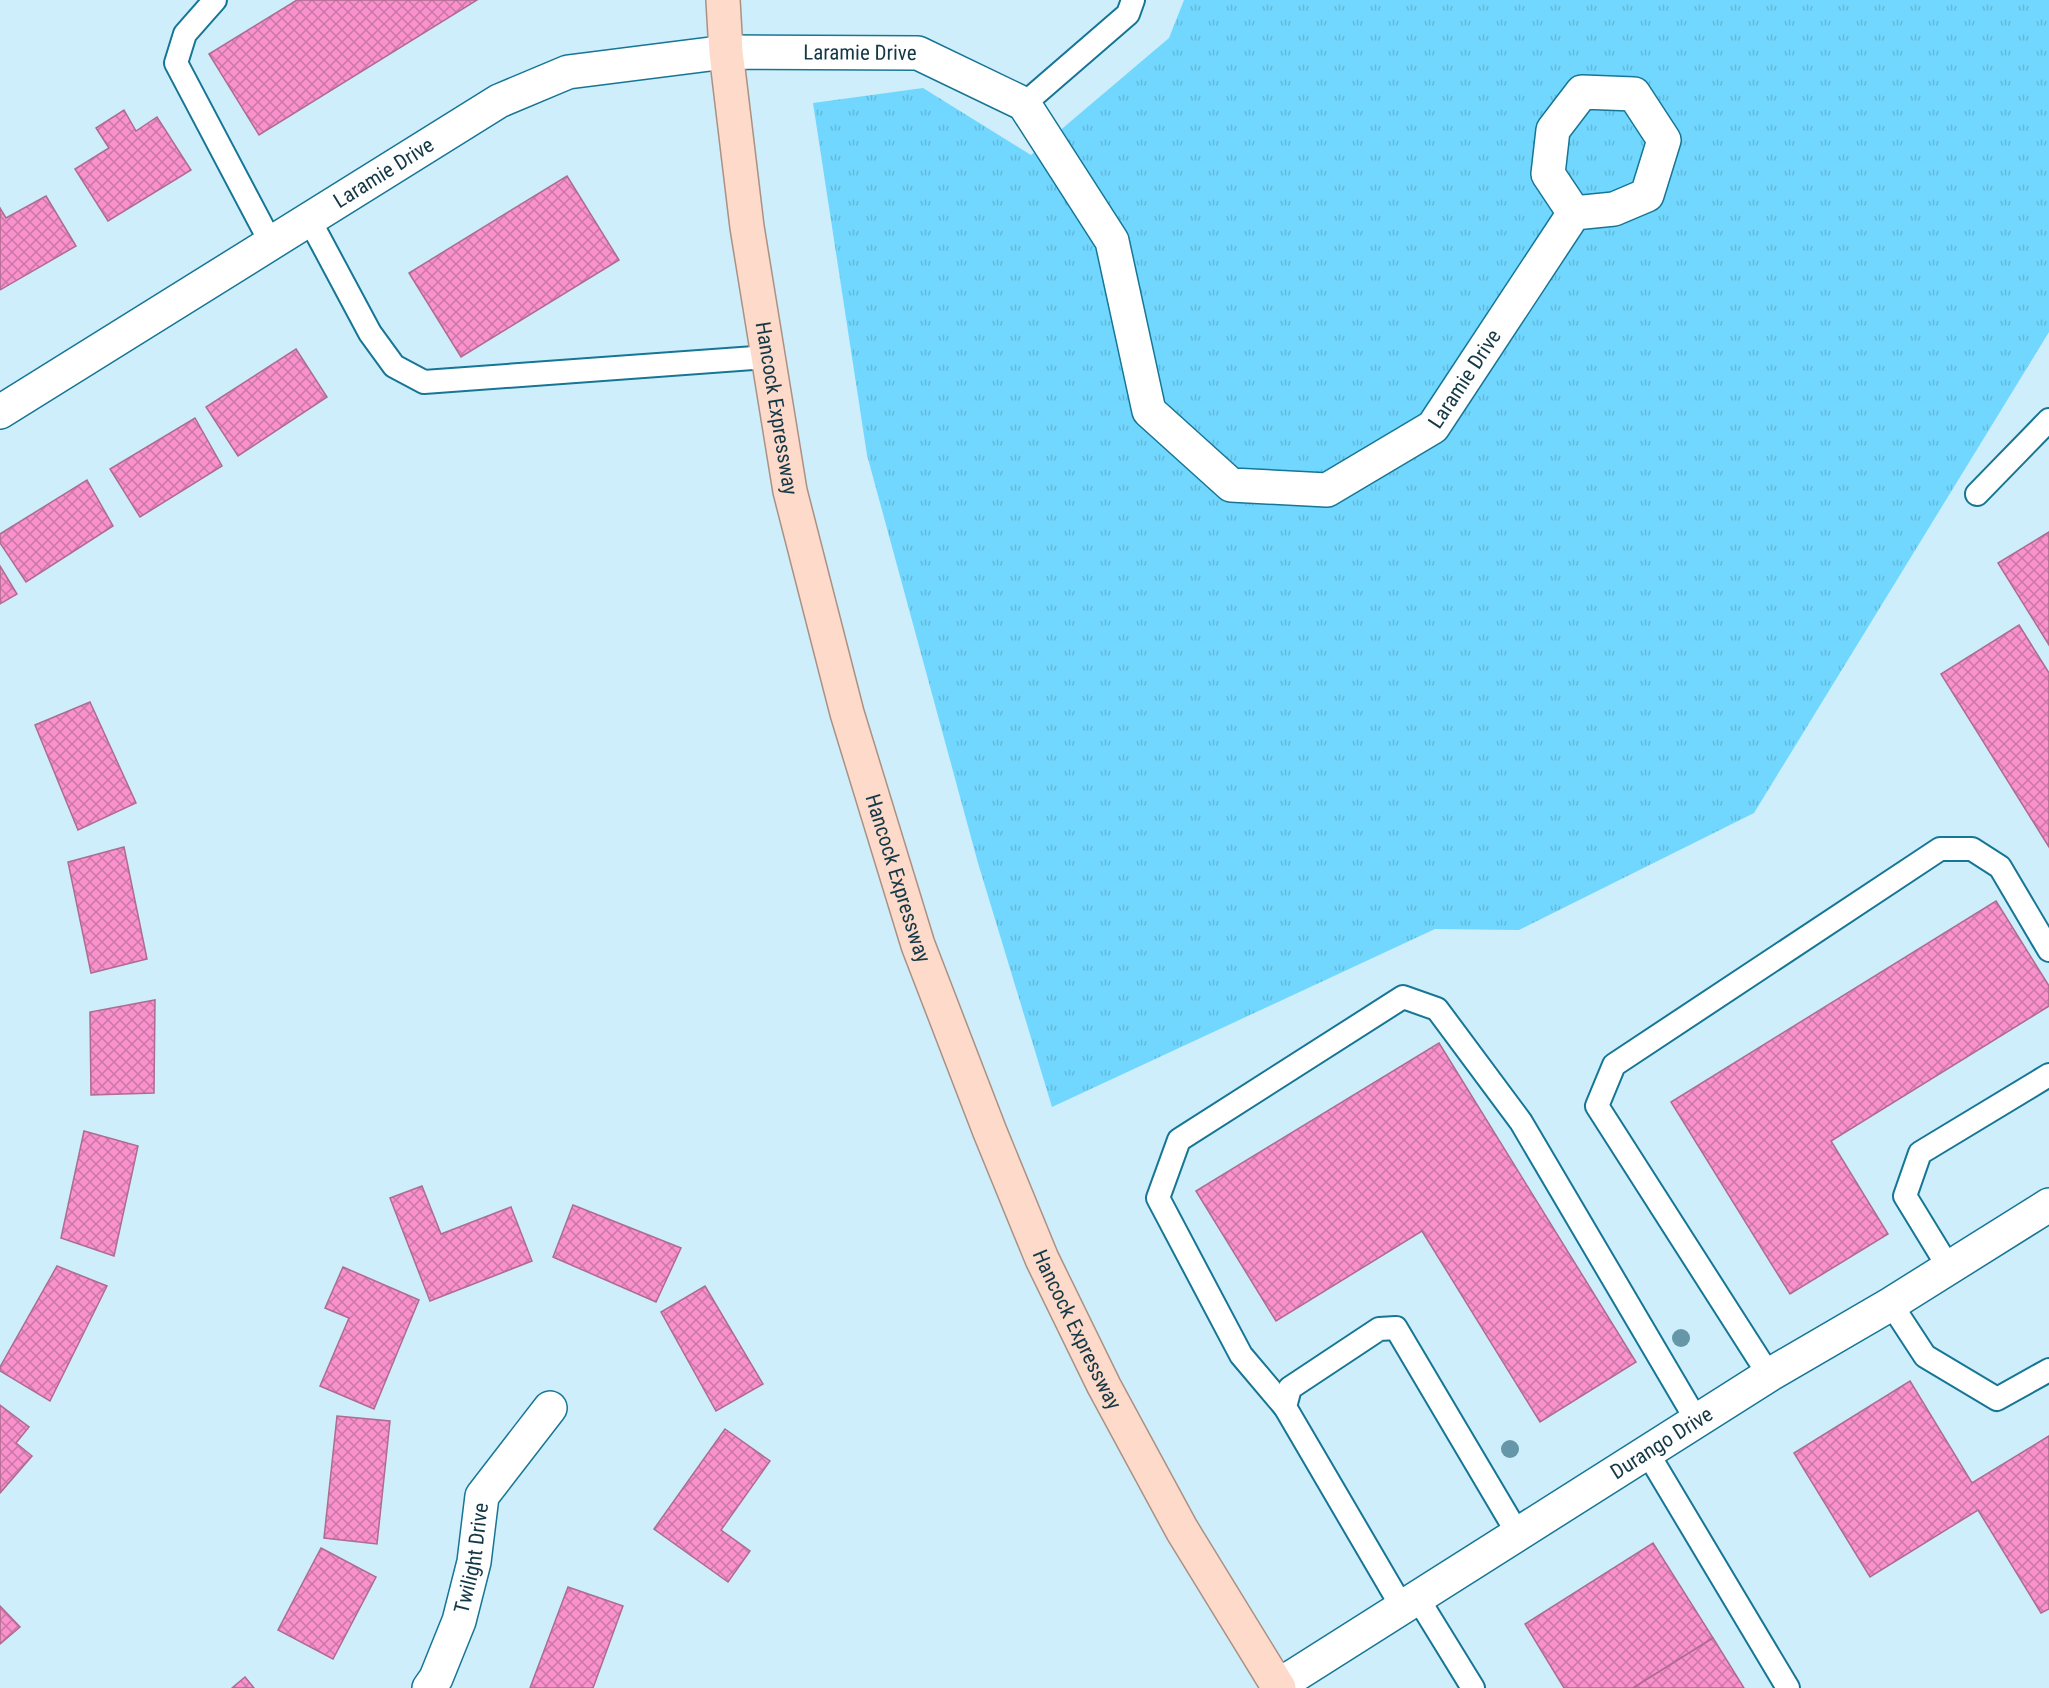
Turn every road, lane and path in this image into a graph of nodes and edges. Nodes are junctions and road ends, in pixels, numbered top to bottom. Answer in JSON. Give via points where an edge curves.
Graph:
{"nodes":[{"id":1,"x":215,"y":0,"type":"edge"},
{"id":2,"x":723,"y":0,"type":"edge"},
{"id":3,"x":1133,"y":0,"type":"edge"},
{"id":4,"x":726,"y":52,"type":"junction"},
{"id":5,"x":1024,"y":104,"type":"junction"},
{"id":6,"x":1574,"y":213,"type":"dead end"},
{"id":7,"x":309,"y":219,"type":"junction"},
{"id":8,"x":271,"y":243,"type":"junction"},
{"id":9,"x":768,"y":357,"type":"junction"},
{"id":10,"x":0,"y":412,"type":"edge"},
{"id":11,"x":2049,"y":420,"type":"edge"},
{"id":12,"x":1977,"y":494,"type":"dead end"},
{"id":13,"x":2049,"y":950,"type":"edge"},
{"id":14,"x":2049,"y":1075,"type":"edge"},
{"id":15,"x":2049,"y":1205,"type":"edge"},
{"id":16,"x":1949,"y":1268,"type":"junction"},
{"id":17,"x":1891,"y":1305,"type":"junction"},
{"id":18,"x":2049,"y":1370,"type":"edge"},
{"id":19,"x":1769,"y":1375,"type":"junction"},
{"id":20,"x":1285,"y":1407,"type":"junction"},
{"id":21,"x":550,"y":1408,"type":"dead end"},
{"id":22,"x":1697,"y":1421,"type":"junction"},
{"id":23,"x":1647,"y":1452,"type":"junction"},
{"id":24,"x":1518,"y":1534,"type":"junction"},
{"id":25,"x":1410,"y":1602,"type":"junction"},
{"id":26,"x":1278,"y":1687,"type":"edge"},
{"id":27,"x":429,"y":1688,"type":"edge"},
{"id":28,"x":1473,"y":1688,"type":"edge"},
{"id":29,"x":1788,"y":1688,"type":"edge"}],
"edges":[{"from":1,"to":8,"type":"lane","via":[[185,34],[176,63]]},
{"from":2,"to":4,"type":"main road","name":"Hancock Expressway"},
{"from":3,"to":5,"type":"lane","via":[[1128,14]]},
{"from":4,"to":5,"type":"street","name":"Laramie Drive","via":[[918,53]]},
{"from":4,"to":7,"type":"street","name":"Laramie Drive","via":[[568,72],[499,101]]},
{"from":4,"to":9,"type":"main road","name":"Hancock Expressway","via":[[747,228]]},
{"from":5,"to":6,"type":"street","name":"Laramie Drive","via":[[1112,241],[1149,411],[1231,485],[1327,490],[1433,427]]},
{"from":7,"to":8,"type":"street","name":"Laramie Drive"},
{"from":7,"to":9,"type":"lane","via":[[370,333],[394,366],[424,382]]},
{"from":8,"to":10,"type":"street","name":"Laramie Drive"},
{"from":9,"to":26,"type":"main road","name":"Hancock Expressway","via":[[790,491],[847,713],[926,967],[1042,1259],[1104,1386],[1182,1530]]},
{"from":11,"to":12,"type":"lane"},
{"from":13,"to":19,"type":"lane","via":[[2000,867],[1972,849],[1940,849],[1614,1065],[1597,1106]]},
{"from":14,"to":16,"type":"lane","via":[[1920,1153],[1905,1196]]},
{"from":15,"to":16,"type":"street","name":"Durango Drive"},
{"from":16,"to":17,"type":"street","name":"Durango Drive"},
{"from":17,"to":18,"type":"lane","via":[[1925,1356],[1997,1399]]},
{"from":17,"to":19,"type":"street","name":"Durango Drive"},
{"from":19,"to":22,"type":"street","name":"Durango Drive"},
{"from":20,"to":22,"type":"lane","via":[[1241,1355],[1158,1198],[1179,1140],[1403,997],[1437,1009],[1521,1122]]},
{"from":20,"to":24,"type":"lane","via":[[1290,1388],[1379,1329],[1396,1328]]},
{"from":20,"to":25,"type":"lane"},
{"from":21,"to":27,"type":"street","name":"Twilight Drive","via":[[482,1496],[474,1562],[459,1621]]},
{"from":22,"to":23,"type":"street","name":"Durango Drive"},
{"from":23,"to":24,"type":"street","name":"Durango Drive"},
{"from":23,"to":29,"type":"lane"},
{"from":24,"to":25,"type":"street","name":"Durango Drive"},
{"from":25,"to":26,"type":"street","name":"Durango Drive"},
{"from":25,"to":28,"type":"lane"}]}
